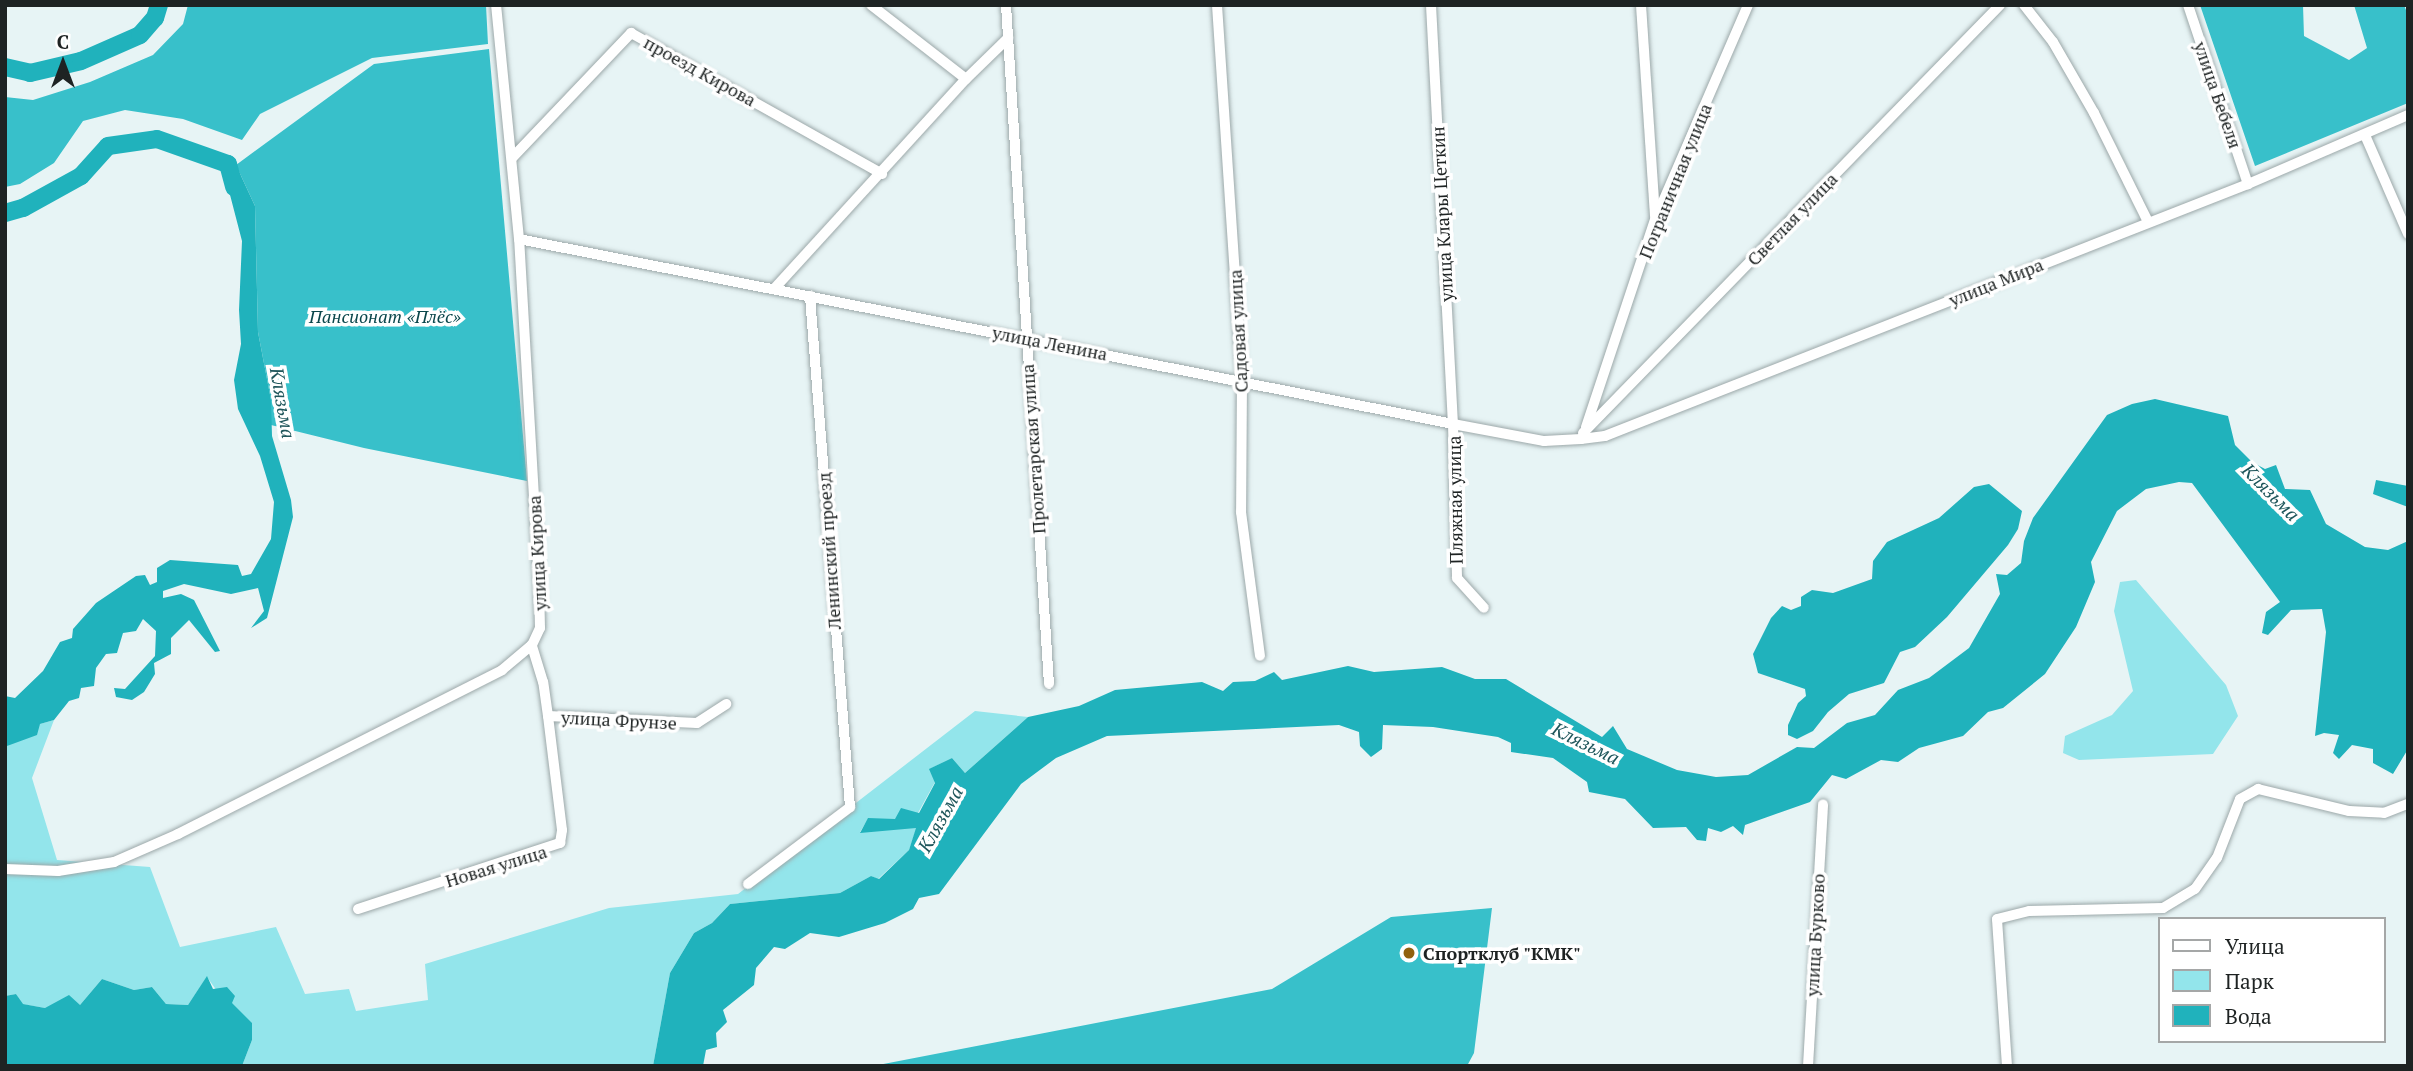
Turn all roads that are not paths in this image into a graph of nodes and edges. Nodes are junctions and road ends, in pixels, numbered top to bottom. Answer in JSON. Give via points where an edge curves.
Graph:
{"nodes":[{"id":1,"x":496,"y":5,"type":"edge"},
{"id":2,"x":871,"y":5,"type":"edge"},
{"id":3,"x":1006,"y":5,"type":"edge"},
{"id":4,"x":1217,"y":5,"type":"edge"},
{"id":5,"x":1431,"y":5,"type":"edge"},
{"id":6,"x":1641,"y":5,"type":"edge"},
{"id":7,"x":1748,"y":5,"type":"edge"},
{"id":8,"x":2000,"y":5,"type":"edge"},
{"id":9,"x":2024,"y":5,"type":"edge"},
{"id":10,"x":2188,"y":5,"type":"edge"},
{"id":11,"x":1008,"y":38,"type":"junction"},
{"id":12,"x":966,"y":79,"type":"junction"},
{"id":13,"x":2408,"y":116,"type":"edge"},
{"id":14,"x":2365,"y":135,"type":"junction"},
{"id":15,"x":512,"y":158,"type":"junction"},
{"id":16,"x":882,"y":174,"type":"junction"},
{"id":17,"x":2248,"y":184,"type":"junction"},
{"id":18,"x":1655,"y":220,"type":"junction"},
{"id":19,"x":2148,"y":222,"type":"junction"},
{"id":20,"x":2408,"y":234,"type":"edge"},
{"id":21,"x":519,"y":239,"type":"junction"},
{"id":22,"x":775,"y":289,"type":"junction"},
{"id":23,"x":810,"y":296,"type":"junction"},
{"id":24,"x":1026,"y":339,"type":"junction"},
{"id":25,"x":1242,"y":380,"type":"junction"},
{"id":26,"x":1453,"y":424,"type":"junction"},
{"id":27,"x":1582,"y":436,"type":"junction"},
{"id":28,"x":1484,"y":608,"type":"dead end"},
{"id":29,"x":532,"y":645,"type":"junction"},
{"id":30,"x":1260,"y":656,"type":"dead end"},
{"id":31,"x":1049,"y":684,"type":"dead end"},
{"id":32,"x":726,"y":704,"type":"dead end"},
{"id":33,"x":548,"y":716,"type":"junction"},
{"id":34,"x":1823,"y":804,"type":"dead end"},
{"id":35,"x":2408,"y":804,"type":"edge"},
{"id":36,"x":5,"y":869,"type":"edge"},
{"id":37,"x":748,"y":884,"type":"dead end"},
{"id":38,"x":358,"y":909,"type":"dead end"},
{"id":39,"x":1808,"y":1066,"type":"edge"},
{"id":40,"x":2007,"y":1066,"type":"edge"}],
"edges":[{"from":1,"to":15,"type":"street","name":"улица Кирова"},
{"from":2,"to":12,"type":"street"},
{"from":3,"to":11,"type":"street","name":"Пролетарская улица"},
{"from":4,"to":25,"type":"street","name":"Садовая улица"},
{"from":5,"to":26,"type":"street","name":"улица Клары Цеткин"},
{"from":6,"to":18,"type":"street"},
{"from":7,"to":18,"type":"street","name":"Пограничная улица"},
{"from":8,"to":27,"type":"street","name":"Светлая улица"},
{"from":9,"to":19,"type":"street","via":[[2053,43],[2094,113]]},
{"from":10,"to":17,"type":"street","name":"улица Бебеля"},
{"from":11,"to":12,"type":"street"},
{"from":11,"to":24,"type":"street","name":"Пролетарская улица"},
{"from":12,"to":16,"type":"street"},
{"from":13,"to":14,"type":"street","name":"улица Мира"},
{"from":14,"to":17,"type":"street","name":"улица Мира"},
{"from":14,"to":20,"type":"street"},
{"from":15,"to":16,"type":"street","name":"проезд Кирова","via":[[631,33]]},
{"from":15,"to":21,"type":"street","name":"улица Кирова"},
{"from":16,"to":22,"type":"street"},
{"from":17,"to":19,"type":"street","name":"улица Мира"},
{"from":18,"to":27,"type":"street","name":"Пограничная улица"},
{"from":19,"to":27,"type":"street","name":"улица Мира","via":[[1605,436]]},
{"from":21,"to":22,"type":"street","name":"улица Ленина"},
{"from":21,"to":29,"type":"street","name":"улица Кирова","via":[[540,608],[540,628]]},
{"from":22,"to":23,"type":"street","name":"улица Ленина"},
{"from":23,"to":24,"type":"street","name":"улица Ленина"},
{"from":23,"to":37,"type":"street","name":"Ленинский проезд","via":[[850,807]]},
{"from":24,"to":25,"type":"street","name":"улица Ленина"},
{"from":24,"to":31,"type":"street","name":"Пролетарская улица"},
{"from":25,"to":26,"type":"street","name":"улица Ленина"},
{"from":25,"to":30,"type":"street","name":"Садовая улица","via":[[1241,512]]},
{"from":26,"to":27,"type":"street","name":"улица Ленина","via":[[1544,441]]},
{"from":26,"to":28,"type":"street","name":"Пляжная улица","via":[[1457,578]]},
{"from":29,"to":33,"type":"street","name":"Новая улица"},
{"from":29,"to":36,"type":"street","via":[[502,670],[114,862],[58,871]]},
{"from":32,"to":33,"type":"street","name":"улица Фрунзе","via":[[698,723]]},
{"from":33,"to":38,"type":"street","name":"Новая улица","via":[[560,844]]},
{"from":34,"to":39,"type":"street","name":"улица Бурково"},
{"from":35,"to":40,"type":"street","via":[[2384,813],[2349,811],[2258,789],[2240,799],[2217,858],[2196,889],[2163,908],[2029,911],[1997,919]]}]}
